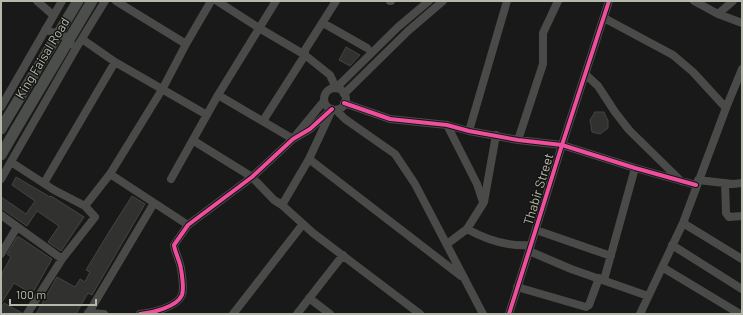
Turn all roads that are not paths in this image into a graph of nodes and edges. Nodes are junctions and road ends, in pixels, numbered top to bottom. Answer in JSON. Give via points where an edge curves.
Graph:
{"nodes":[{"id":1,"x":36,"y":1,"type":"edge"},
{"id":2,"x":62,"y":1,"type":"edge"},
{"id":3,"x":78,"y":1,"type":"edge"},
{"id":4,"x":92,"y":1,"type":"edge"},
{"id":5,"x":105,"y":1,"type":"edge"},
{"id":6,"x":116,"y":1,"type":"edge"},
{"id":7,"x":211,"y":1,"type":"edge"},
{"id":8,"x":217,"y":1,"type":"edge"},
{"id":9,"x":276,"y":1,"type":"edge"},
{"id":10,"x":336,"y":1,"type":"edge"},
{"id":11,"x":429,"y":1,"type":"edge"},
{"id":12,"x":443,"y":1,"type":"edge"},
{"id":13,"x":507,"y":1,"type":"edge"},
{"id":14,"x":558,"y":1,"type":"edge"},
{"id":15,"x":609,"y":1,"type":"edge"},
{"id":16,"x":694,"y":1,"type":"edge"},
{"id":17,"x":733,"y":1,"type":"edge"},
{"id":18,"x":55,"y":13,"type":"junction"},
{"id":19,"x":718,"y":14,"type":"junction"},
{"id":20,"x":604,"y":18,"type":"junction"},
{"id":21,"x":323,"y":23,"type":"junction"},
{"id":22,"x":742,"y":23,"type":"edge"},
{"id":23,"x":89,"y":28,"type":"junction"},
{"id":24,"x":259,"y":28,"type":"junction"},
{"id":25,"x":45,"y":30,"type":"junction"},
{"id":26,"x":82,"y":39,"type":"junction"},
{"id":27,"x":186,"y":44,"type":"junction"},
{"id":28,"x":367,"y":48,"type":"dead end"},
{"id":29,"x":75,"y":50,"type":"junction"},
{"id":30,"x":305,"y":55,"type":"junction"},
{"id":31,"x":115,"y":62,"type":"junction"},
{"id":32,"x":742,"y":69,"type":"edge"},
{"id":33,"x":585,"y":74,"type":"junction"},
{"id":34,"x":163,"y":88,"type":"junction"},
{"id":35,"x":336,"y":88,"type":"junction"},
{"id":36,"x":344,"y":94,"type":"junction"},
{"id":37,"x":218,"y":95,"type":"junction"},
{"id":38,"x":324,"y":100,"type":"junction"},
{"id":39,"x":344,"y":103,"type":"junction"},
{"id":40,"x":1,"y":107,"type":"edge"},
{"id":41,"x":726,"y":108,"type":"junction"},
{"id":42,"x":334,"y":109,"type":"junction"},
{"id":43,"x":207,"y":115,"type":"junction"},
{"id":44,"x":262,"y":122,"type":"junction"},
{"id":45,"x":3,"y":125,"type":"edge"},
{"id":46,"x":447,"y":125,"type":"junction"},
{"id":47,"x":469,"y":131,"type":"junction"},
{"id":48,"x":496,"y":135,"type":"junction"},
{"id":49,"x":194,"y":140,"type":"junction"},
{"id":50,"x":293,"y":140,"type":"junction"},
{"id":51,"x":518,"y":140,"type":"junction"},
{"id":52,"x":562,"y":144,"type":"junction"},
{"id":53,"x":1,"y":155,"type":"edge"},
{"id":54,"x":309,"y":159,"type":"junction"},
{"id":55,"x":11,"y":162,"type":"junction"},
{"id":56,"x":635,"y":168,"type":"junction"},
{"id":57,"x":110,"y":174,"type":"junction"},
{"id":58,"x":252,"y":177,"type":"junction"},
{"id":59,"x":1,"y":179,"type":"edge"},
{"id":60,"x":171,"y":179,"type":"dead end"},
{"id":61,"x":681,"y":181,"type":"junction"},
{"id":62,"x":697,"y":182,"type":"junction"},
{"id":63,"x":725,"y":183,"type":"junction"},
{"id":64,"x":742,"y":183,"type":"edge"},
{"id":65,"x":44,"y":184,"type":"junction"},
{"id":66,"x":484,"y":202,"type":"junction"},
{"id":67,"x":154,"y":203,"type":"junction"},
{"id":68,"x":282,"y":205,"type":"junction"},
{"id":69,"x":85,"y":206,"type":"junction"},
{"id":70,"x":1,"y":215,"type":"edge"},
{"id":71,"x":742,"y":216,"type":"edge"},
{"id":72,"x":683,"y":223,"type":"junction"},
{"id":73,"x":303,"y":224,"type":"junction"},
{"id":74,"x":188,"y":225,"type":"junction"},
{"id":75,"x":17,"y":227,"type":"junction"},
{"id":76,"x":467,"y":229,"type":"junction"},
{"id":77,"x":536,"y":230,"type":"junction"},
{"id":78,"x":447,"y":244,"type":"junction"},
{"id":79,"x":672,"y":245,"type":"junction"},
{"id":80,"x":530,"y":248,"type":"junction"},
{"id":81,"x":1,"y":254,"type":"edge"},
{"id":82,"x":343,"y":255,"type":"junction"},
{"id":83,"x":611,"y":256,"type":"junction"},
{"id":84,"x":62,"y":259,"type":"junction"},
{"id":85,"x":742,"y":259,"type":"edge"},
{"id":86,"x":662,"y":267,"type":"junction"},
{"id":87,"x":463,"y":278,"type":"junction"},
{"id":88,"x":602,"y":279,"type":"junction"},
{"id":89,"x":517,"y":287,"type":"junction"},
{"id":90,"x":742,"y":289,"type":"edge"},
{"id":91,"x":648,"y":296,"type":"junction"},
{"id":92,"x":309,"y":298,"type":"junction"},
{"id":93,"x":587,"y":310,"type":"edge"},
{"id":94,"x":88,"y":313,"type":"edge"},
{"id":95,"x":28,"y":314,"type":"edge"},
{"id":96,"x":104,"y":314,"type":"edge"},
{"id":97,"x":140,"y":314,"type":"edge"},
{"id":98,"x":233,"y":314,"type":"edge"},
{"id":99,"x":297,"y":314,"type":"edge"},
{"id":100,"x":330,"y":314,"type":"edge"},
{"id":101,"x":420,"y":314,"type":"edge"},
{"id":102,"x":482,"y":314,"type":"edge"},
{"id":103,"x":508,"y":314,"type":"edge"},
{"id":104,"x":640,"y":314,"type":"edge"},
{"id":105,"x":740,"y":314,"type":"edge"}],
"edges":[{"from":1,"to":18,"type":"street"},
{"from":2,"to":18,"type":"street"},
{"from":3,"to":45,"type":"highway","name":"King Faisal Road","bridge":true},
{"from":4,"to":53,"type":"highway","name":"King Faisal Road","bridge":true},
{"from":5,"to":23,"type":"street"},
{"from":6,"to":27,"type":"street"},
{"from":7,"to":27,"type":"street"},
{"from":8,"to":24,"type":"street"},
{"from":9,"to":24,"type":"street"},
{"from":10,"to":21,"type":"street"},
{"from":11,"to":35,"type":"street","via":[[398,27]]},
{"from":12,"to":36,"type":"street","via":[[408,31]]},
{"from":13,"to":47,"type":"street"},
{"from":14,"to":51,"type":"street","via":[[543,33],[543,64]]},
{"from":15,"to":20,"type":"street","name":"Thabir Street"},
{"from":16,"to":19,"type":"street"},
{"from":17,"to":19,"type":"street"},
{"from":18,"to":23,"type":"street","via":[[71,24]]},
{"from":18,"to":25,"type":"street"},
{"from":19,"to":22,"type":"street"},
{"from":20,"to":33,"type":"street","name":"Thabir Street"},
{"from":20,"to":41,"type":"street","via":[[673,55],[693,72]]},
{"from":21,"to":28,"type":"street"},
{"from":21,"to":30,"type":"street","via":[[305,50]]},
{"from":23,"to":26,"type":"street"},
{"from":24,"to":30,"type":"street"},
{"from":24,"to":37,"type":"street"},
{"from":25,"to":29,"type":"street","via":[[63,35]]},
{"from":25,"to":40,"type":"street"},
{"from":26,"to":29,"type":"street"},
{"from":26,"to":31,"type":"street"},
{"from":27,"to":34,"type":"street"},
{"from":29,"to":55,"type":"street"},
{"from":30,"to":35,"type":"street","via":[[330,75]]},
{"from":30,"to":44,"type":"street"},
{"from":31,"to":34,"type":"street"},
{"from":31,"to":65,"type":"street"},
{"from":32,"to":41,"type":"street"},
{"from":33,"to":52,"type":"street","name":"Thabir Street"},
{"from":33,"to":61,"type":"street","via":[[598,86],[629,130]]},
{"from":34,"to":43,"type":"street"},
{"from":34,"to":57,"type":"street"},
{"from":35,"to":36,"type":"street"},
{"from":35,"to":38,"type":"street","via":[[327,91]]},
{"from":36,"to":39,"type":"street"},
{"from":37,"to":43,"type":"street"},
{"from":37,"to":44,"type":"street"},
{"from":38,"to":42,"type":"street","via":[[327,106]]},
{"from":38,"to":50,"type":"street"},
{"from":39,"to":42,"type":"street","via":[[341,108]]},
{"from":39,"to":46,"type":"street","via":[[390,119]]},
{"from":41,"to":62,"type":"street"},
{"from":42,"to":50,"type":"street"},
{"from":42,"to":54,"type":"street"},
{"from":42,"to":78,"type":"street","via":[[395,154],[415,184]]},
{"from":43,"to":49,"type":"street"},
{"from":44,"to":50,"type":"street"},
{"from":46,"to":47,"type":"street"},
{"from":46,"to":66,"type":"street"},
{"from":47,"to":48,"type":"street"},
{"from":48,"to":51,"type":"street"},
{"from":48,"to":66,"type":"street"},
{"from":49,"to":58,"type":"street"},
{"from":49,"to":60,"type":"street"},
{"from":50,"to":58,"type":"street"},
{"from":51,"to":52,"type":"street"},
{"from":52,"to":56,"type":"street"},
{"from":52,"to":77,"type":"street","name":"Thabir Street"},
{"from":54,"to":68,"type":"street"},
{"from":54,"to":87,"type":"street"},
{"from":55,"to":59,"type":"street"},
{"from":55,"to":65,"type":"street"},
{"from":56,"to":61,"type":"street"},
{"from":56,"to":83,"type":"street"},
{"from":57,"to":67,"type":"street"},
{"from":57,"to":69,"type":"street"},
{"from":58,"to":68,"type":"street"},
{"from":58,"to":74,"type":"street"},
{"from":61,"to":62,"type":"street"},
{"from":62,"to":63,"type":"street"},
{"from":62,"to":72,"type":"street"},
{"from":63,"to":64,"type":"street"},
{"from":63,"to":71,"type":"street","via":[[726,213],[729,217]]},
{"from":65,"to":69,"type":"street"},
{"from":66,"to":76,"type":"street"},
{"from":67,"to":74,"type":"street"},
{"from":67,"to":94,"type":"street"},
{"from":68,"to":73,"type":"street"},
{"from":69,"to":84,"type":"street","via":[[94,217]]},
{"from":70,"to":75,"type":"street"},
{"from":72,"to":79,"type":"street"},
{"from":72,"to":85,"type":"street"},
{"from":73,"to":82,"type":"street"},
{"from":73,"to":98,"type":"street"},
{"from":74,"to":97,"type":"street","via":[[174,245],[181,268],[182,295],[176,302]]},
{"from":75,"to":81,"type":"street"},
{"from":75,"to":84,"type":"street"},
{"from":76,"to":78,"type":"street"},
{"from":76,"to":80,"type":"street","via":[[489,240]]},
{"from":77,"to":80,"type":"street","name":"Thabir Street"},
{"from":77,"to":83,"type":"street"},
{"from":78,"to":87,"type":"street"},
{"from":79,"to":86,"type":"street"},
{"from":79,"to":90,"type":"street"},
{"from":80,"to":88,"type":"street","via":[[571,269]]},
{"from":80,"to":89,"type":"street","name":"Thabir Street"},
{"from":82,"to":92,"type":"street"},
{"from":82,"to":101,"type":"street"},
{"from":83,"to":88,"type":"street"},
{"from":84,"to":95,"type":"street"},
{"from":86,"to":91,"type":"street"},
{"from":86,"to":105,"type":"street"},
{"from":87,"to":102,"type":"street"},
{"from":88,"to":91,"type":"street"},
{"from":88,"to":93,"type":"street"},
{"from":89,"to":93,"type":"street","via":[[586,307]]},
{"from":89,"to":103,"type":"street","name":"Thabir Street"},
{"from":91,"to":104,"type":"street"},
{"from":92,"to":99,"type":"street"},
{"from":92,"to":100,"type":"street"},
{"from":94,"to":96,"type":"street"}]}
